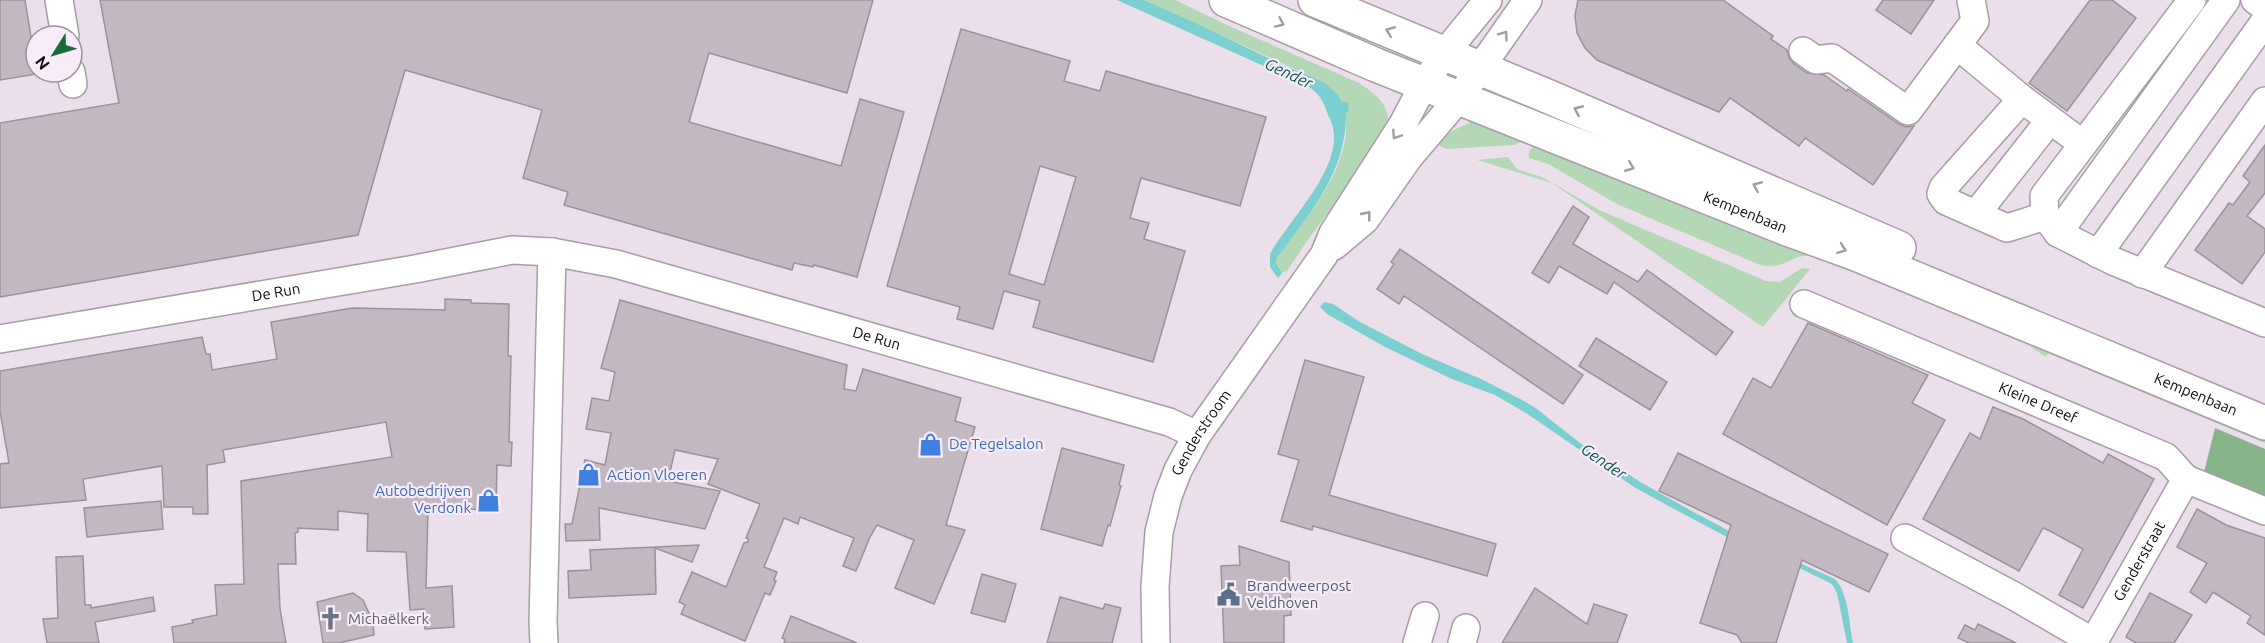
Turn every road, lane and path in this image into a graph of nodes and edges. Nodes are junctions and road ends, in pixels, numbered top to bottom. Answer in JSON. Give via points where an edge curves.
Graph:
{"nodes":[{"id":1,"x":59,"y":0,"type":"edge"},
{"id":2,"x":1226,"y":0,"type":"edge"},
{"id":3,"x":1315,"y":0,"type":"edge"},
{"id":4,"x":1488,"y":0,"type":"edge"},
{"id":5,"x":1528,"y":0,"type":"edge"},
{"id":6,"x":1971,"y":0,"type":"edge"},
{"id":7,"x":2192,"y":0,"type":"edge"},
{"id":8,"x":2226,"y":0,"type":"edge"},
{"id":9,"x":2255,"y":0,"type":"edge"},
{"id":10,"x":2265,"y":8,"type":"edge"},
{"id":11,"x":2265,"y":21,"type":"edge"},
{"id":12,"x":63,"y":24,"type":"edge"},
{"id":13,"x":1957,"y":45,"type":"junction"},
{"id":14,"x":1803,"y":51,"type":"dead end"},
{"id":15,"x":1444,"y":54,"type":"junction"},
{"id":16,"x":1479,"y":70,"type":"junction"},
{"id":17,"x":1424,"y":84,"type":"junction"},
{"id":18,"x":1459,"y":98,"type":"junction"},
{"id":19,"x":2022,"y":99,"type":"junction"},
{"id":20,"x":2265,"y":101,"type":"edge"},
{"id":21,"x":2050,"y":120,"type":"junction"},
{"id":22,"x":2083,"y":144,"type":"junction"},
{"id":23,"x":1976,"y":214,"type":"junction"},
{"id":24,"x":2051,"y":225,"type":"junction"},
{"id":25,"x":552,"y":252,"type":"junction"},
{"id":26,"x":2098,"y":254,"type":"junction"},
{"id":27,"x":1324,"y":255,"type":"junction"},
{"id":28,"x":2142,"y":274,"type":"junction"},
{"id":29,"x":1804,"y":304,"type":"dead end"},
{"id":30,"x":2265,"y":323,"type":"edge"},
{"id":31,"x":0,"y":339,"type":"edge"},
{"id":32,"x":2265,"y":405,"type":"edge"},
{"id":33,"x":2265,"y":423,"type":"edge"},
{"id":34,"x":1197,"y":435,"type":"junction"},
{"id":35,"x":2186,"y":478,"type":"junction"},
{"id":36,"x":2265,"y":511,"type":"edge"},
{"id":37,"x":1905,"y":538,"type":"dead end"},
{"id":38,"x":1425,"y":616,"type":"dead end"},
{"id":39,"x":1157,"y":642,"type":"edge"},
{"id":40,"x":544,"y":643,"type":"edge"},
{"id":41,"x":1417,"y":643,"type":"edge"},
{"id":42,"x":2094,"y":643,"type":"edge"}],
"edges":[{"from":1,"to":12,"type":"street"},
{"from":2,"to":17,"type":"main road","name":"Kempenbaan","one_way":true},
{"from":15,"to":3,"type":"main road","name":"Kempenbaan","one_way":true},
{"from":4,"to":15,"type":"street"},
{"from":16,"to":5,"type":"street","one_way":true},
{"from":6,"to":13,"type":"street","via":[[1975,21]]},
{"from":7,"to":22,"type":"street"},
{"from":8,"to":24,"type":"street"},
{"from":9,"to":10,"type":"street"},
{"from":11,"to":26,"type":"street"},
{"from":13,"to":14,"type":"street","via":[[1908,111],[1832,58],[1816,60]]},
{"from":13,"to":19,"type":"street"},
{"from":15,"to":16,"type":"main road","name":"Kempenbaan"},
{"from":15,"to":17,"type":"street","name":"Genderstroom"},
{"from":16,"to":18,"type":"street","name":"Genderstroom"},
{"from":32,"to":16,"type":"main road","name":"Kempenbaan","one_way":true},
{"from":17,"to":18,"type":"main road","name":"Kempenbaan"},
{"from":17,"to":27,"type":"street","name":"Genderstroom","one_way":true,"via":[[1333,233]]},
{"from":27,"to":18,"type":"street","name":"Genderstroom","one_way":true,"via":[[1365,220],[1409,157]]},
{"from":18,"to":33,"type":"main road","name":"Kempenbaan","one_way":true,"via":[[1856,254]]},
{"from":19,"to":21,"type":"street"},
{"from":19,"to":23,"type":"street","via":[[1941,194],[1946,201]]},
{"from":20,"to":28,"type":"street"},
{"from":21,"to":22,"type":"street"},
{"from":21,"to":23,"type":"street"},
{"from":22,"to":24,"type":"street","via":[[2044,196]]},
{"from":23,"to":24,"type":"street","via":[[2007,228]]},
{"from":24,"to":26,"type":"street"},
{"from":25,"to":31,"type":"street","name":"De Run","via":[[512,250]]},
{"from":25,"to":34,"type":"street","name":"De Run","via":[[616,264],[1169,422]]},
{"from":25,"to":40,"type":"street"},
{"from":26,"to":28,"type":"street"},
{"from":27,"to":34,"type":"street","name":"Genderstroom"},
{"from":28,"to":30,"type":"street"},
{"from":29,"to":35,"type":"street","name":"Kleine Dreef","via":[[2166,457]]},
{"from":34,"to":39,"type":"street","name":"Genderstroom","via":[[1178,470],[1159,532]]},
{"from":35,"to":36,"type":"street","name":"Kleine Dreef"},
{"from":35,"to":42,"type":"street","name":"Genderstraat"},
{"from":37,"to":42,"type":"street"},
{"from":38,"to":41,"type":"street"}]}
